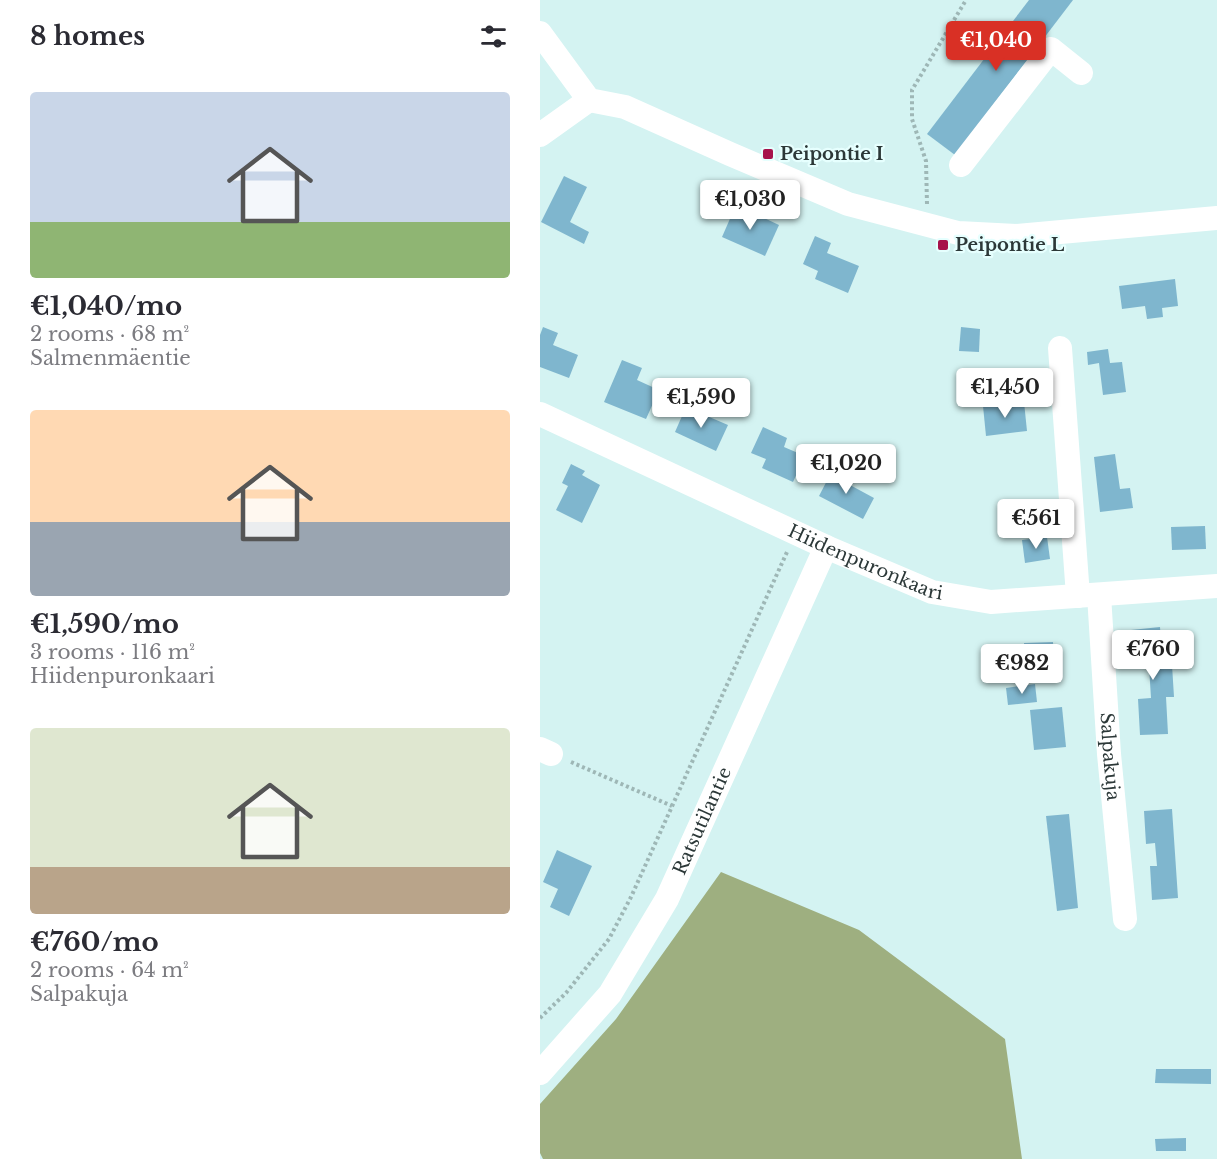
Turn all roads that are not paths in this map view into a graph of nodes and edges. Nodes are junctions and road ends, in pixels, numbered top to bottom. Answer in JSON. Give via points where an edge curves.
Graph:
{"nodes":[{"id":1,"x":540,"y":33,"type":"edge"},
{"id":2,"x":1081,"y":73,"type":"dead end"},
{"id":3,"x":589,"y":100,"type":"junction"},
{"id":4,"x":540,"y":135,"type":"edge"},
{"id":5,"x":961,"y":165,"type":"dead end"},
{"id":6,"x":1217,"y":218,"type":"edge"},
{"id":7,"x":1060,"y":348,"type":"dead end"},
{"id":8,"x":540,"y":414,"type":"edge"},
{"id":9,"x":826,"y":547,"type":"junction"},
{"id":10,"x":1217,"y":586,"type":"edge"},
{"id":11,"x":1088,"y":596,"type":"junction"},
{"id":12,"x":1125,"y":920,"type":"dead end"},
{"id":13,"x":540,"y":1072,"type":"edge"}],
"edges":[{"from":1,"to":3,"type":"street"},
{"from":2,"to":5,"type":"street","via":[[1051,49]]},
{"from":3,"to":4,"type":"street"},
{"from":3,"to":6,"type":"street","via":[[625,107],[848,204],[958,233],[1016,236]]},
{"from":7,"to":11,"type":"street","name":"Salpakuja"},
{"from":8,"to":9,"type":"street","name":"Hiidenpuronkaari"},
{"from":9,"to":11,"type":"street","name":"Hiidenpuronkaari","via":[[932,592],[991,602]]},
{"from":9,"to":13,"type":"street","name":"Ratsutilantie","via":[[667,898],[610,994]]},
{"from":10,"to":11,"type":"street","name":"Hiidenpuronkaari"},
{"from":11,"to":12,"type":"street","name":"Salpakuja"}]}
